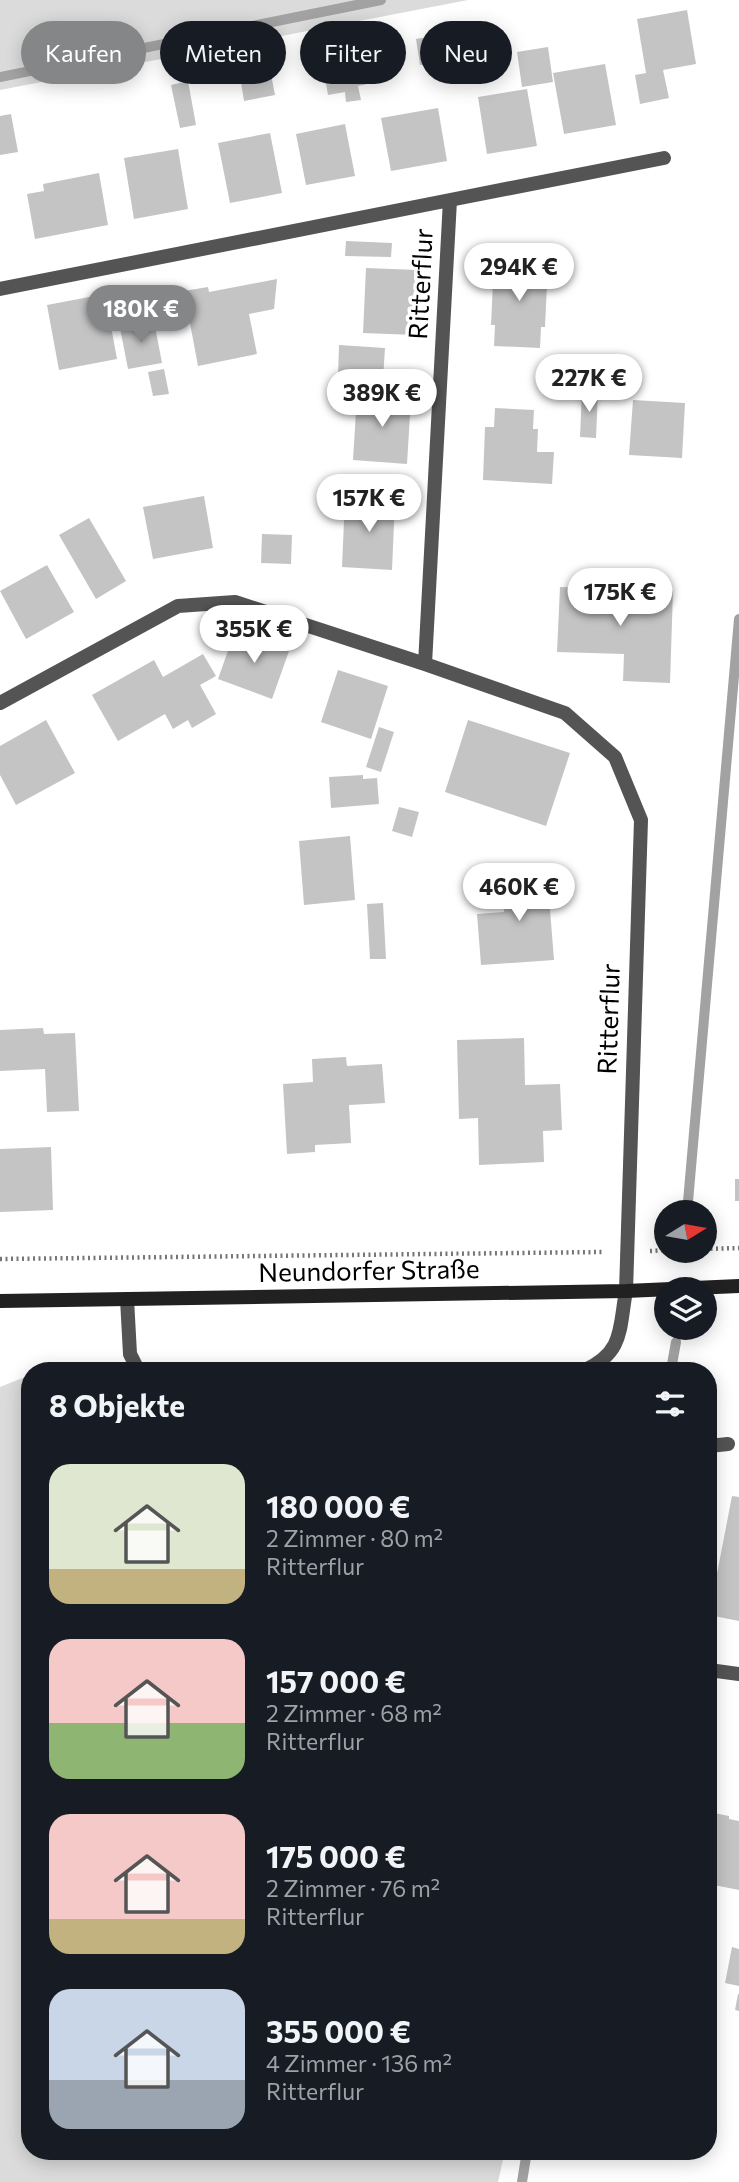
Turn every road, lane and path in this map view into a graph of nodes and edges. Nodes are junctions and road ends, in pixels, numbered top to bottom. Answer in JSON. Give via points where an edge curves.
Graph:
{"nodes":[{"id":1,"x":664,"y":158,"type":"dead end"},
{"id":2,"x":450,"y":200,"type":"junction"},
{"id":3,"x":0,"y":289,"type":"edge"},
{"id":4,"x":425,"y":664,"type":"junction"},
{"id":5,"x":0,"y":703,"type":"edge"},
{"id":6,"x":739,"y":1248,"type":"edge"},
{"id":7,"x":718,"y":1249,"type":"edge"},
{"id":8,"x":654,"y":1251,"type":"edge"},
{"id":9,"x":626,"y":1252,"type":"junction"},
{"id":10,"x":0,"y":1259,"type":"edge"},
{"id":11,"x":739,"y":1286,"type":"edge"},
{"id":12,"x":625,"y":1291,"type":"junction"},
{"id":13,"x":127,"y":1299,"type":"junction"},
{"id":14,"x":0,"y":1301,"type":"edge"},
{"id":15,"x":134,"y":1362,"type":"edge"},
{"id":16,"x":603,"y":1362,"type":"edge"},
{"id":17,"x":728,"y":1444,"type":"dead end"},
{"id":18,"x":717,"y":1445,"type":"edge"},
{"id":19,"x":717,"y":1671,"type":"edge"},
{"id":20,"x":739,"y":1674,"type":"edge"}],
"edges":[{"from":1,"to":2,"type":"street","name":"Ritterflur"},
{"from":2,"to":3,"type":"street","name":"Ritterflur"},
{"from":2,"to":4,"type":"street","name":"Ritterflur"},
{"from":4,"to":5,"type":"street","name":"Ritterflur","via":[[235,602],[178,606]]},
{"from":4,"to":9,"type":"street","name":"Ritterflur","via":[[565,713],[615,757],[640,820]]},
{"from":6,"to":7,"type":"path"},
{"from":8,"to":9,"type":"path"},
{"from":9,"to":10,"type":"path"},
{"from":9,"to":12,"type":"street","name":"Ritterflur"},
{"from":11,"to":12,"type":"main road","name":"Neundorfer Straße"},
{"from":12,"to":13,"type":"main road","name":"Neundorfer Straße"},
{"from":12,"to":16,"type":"street","name":"Ritterflur","via":[[617,1345]]},
{"from":13,"to":14,"type":"main road","name":"Neundorfer Straße"},
{"from":13,"to":15,"type":"street"},
{"from":17,"to":18,"type":"street"},
{"from":19,"to":20,"type":"street"}]}
